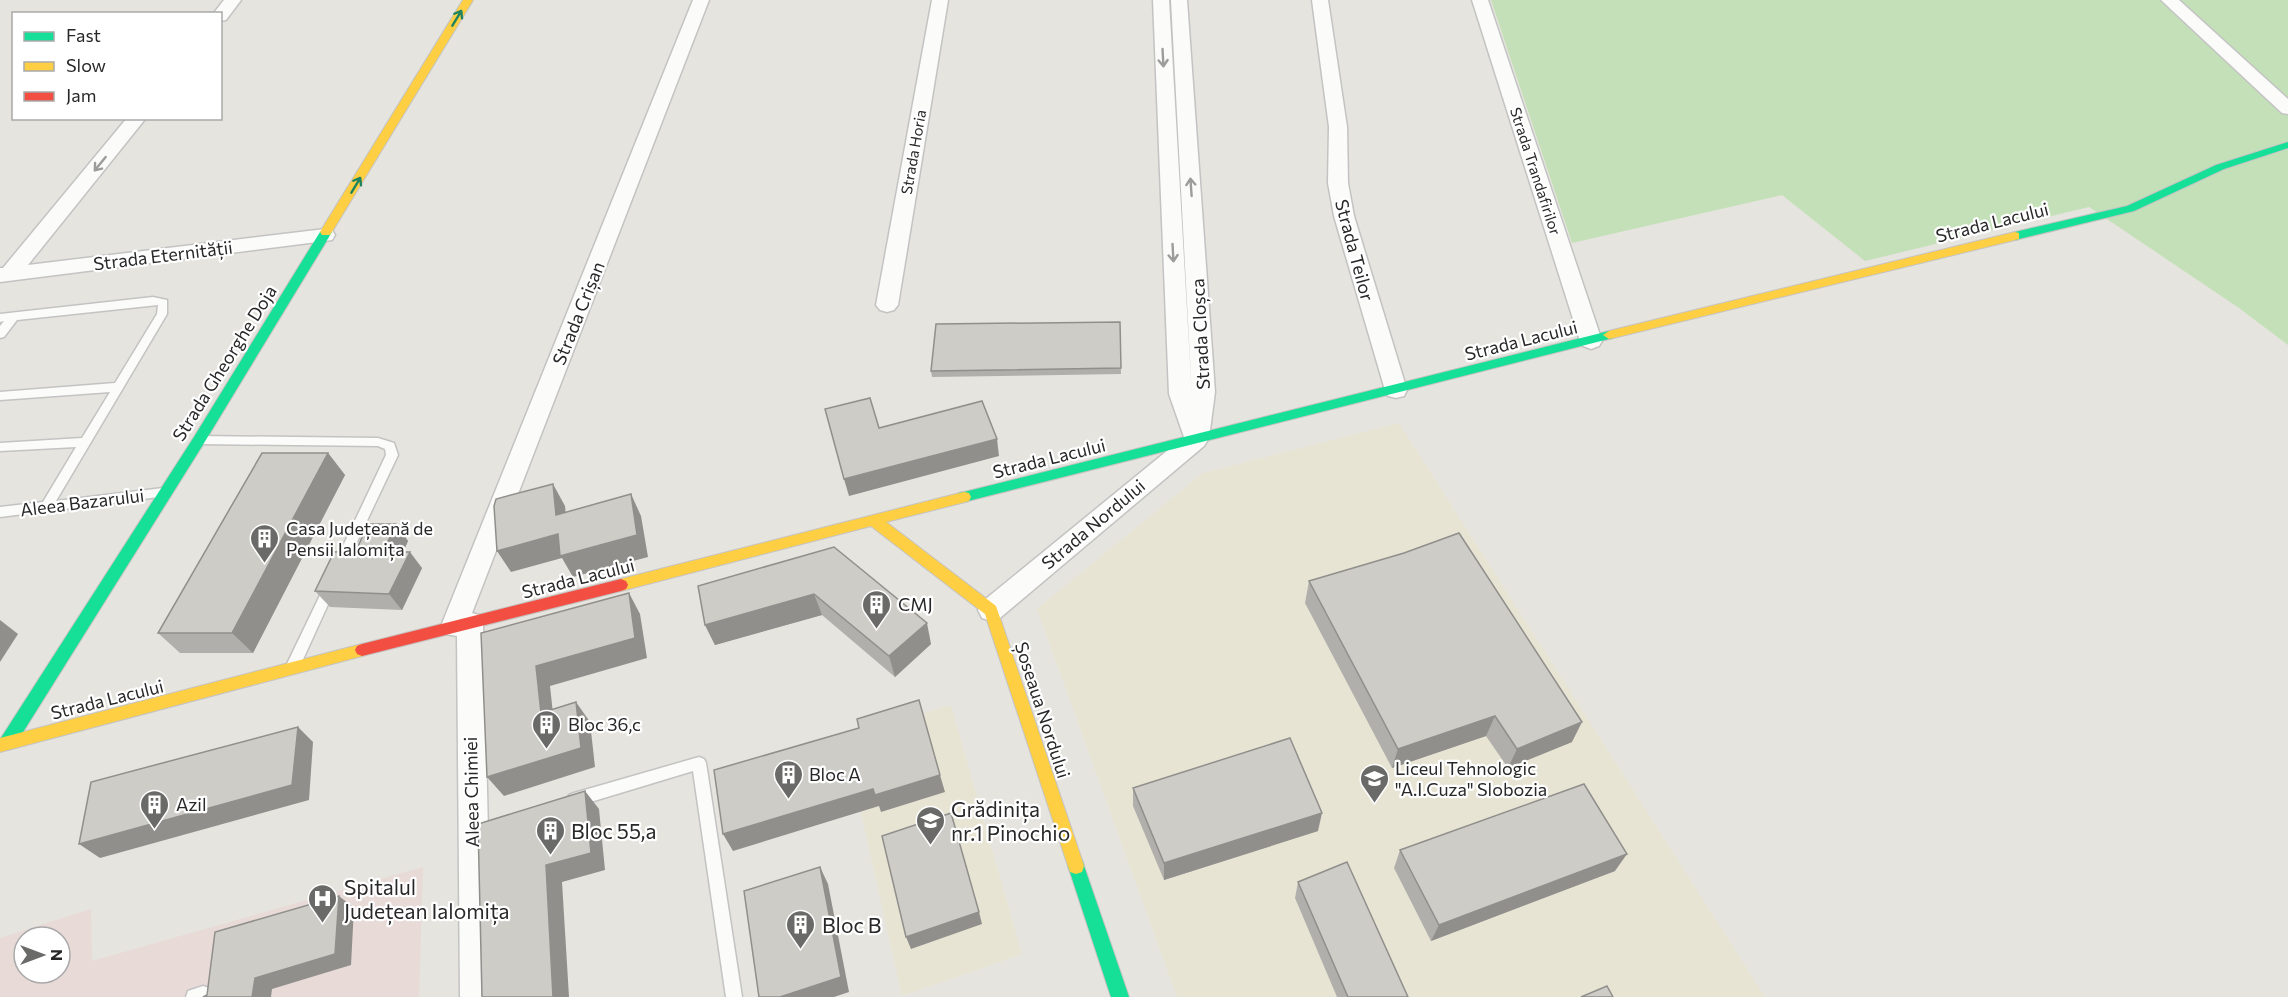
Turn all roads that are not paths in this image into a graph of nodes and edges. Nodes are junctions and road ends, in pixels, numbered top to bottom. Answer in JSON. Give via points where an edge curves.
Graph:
{"nodes":[{"id":1,"x":234,"y":0,"type":"edge"},
{"id":2,"x":468,"y":0,"type":"edge"},
{"id":3,"x":701,"y":0,"type":"edge"},
{"id":4,"x":940,"y":0,"type":"edge"},
{"id":5,"x":1161,"y":0,"type":"edge"},
{"id":6,"x":1179,"y":0,"type":"edge"},
{"id":7,"x":1320,"y":0,"type":"edge"},
{"id":8,"x":1480,"y":0,"type":"edge"},
{"id":9,"x":2169,"y":0,"type":"edge"},
{"id":10,"x":222,"y":14,"type":"edge"},
{"id":11,"x":2288,"y":109,"type":"edge"},
{"id":12,"x":135,"y":120,"type":"edge"},
{"id":13,"x":2288,"y":145,"type":"edge"},
{"id":14,"x":325,"y":235,"type":"junction"},
{"id":15,"x":3,"y":278,"type":"edge"},
{"id":16,"x":887,"y":305,"type":"dead end"},
{"id":17,"x":13,"y":317,"type":"junction"},
{"id":18,"x":0,"y":318,"type":"edge"},
{"id":19,"x":0,"y":334,"type":"edge"},
{"id":20,"x":1592,"y":341,"type":"junction"},
{"id":21,"x":117,"y":387,"type":"junction"},
{"id":22,"x":1396,"y":390,"type":"junction"},
{"id":23,"x":0,"y":396,"type":"edge"},
{"id":24,"x":199,"y":440,"type":"junction"},
{"id":25,"x":1196,"y":440,"type":"junction"},
{"id":26,"x":84,"y":442,"type":"junction"},
{"id":27,"x":0,"y":447,"type":"edge"},
{"id":28,"x":163,"y":493,"type":"junction"},
{"id":29,"x":47,"y":506,"type":"junction"},
{"id":30,"x":0,"y":512,"type":"edge"},
{"id":31,"x":873,"y":520,"type":"junction"},
{"id":32,"x":991,"y":610,"type":"junction"},
{"id":33,"x":462,"y":624,"type":"junction"},
{"id":34,"x":292,"y":669,"type":"junction"},
{"id":35,"x":4,"y":744,"type":"edge"},
{"id":36,"x":559,"y":804,"type":"edge"},
{"id":37,"x":476,"y":997,"type":"edge"},
{"id":38,"x":734,"y":997,"type":"edge"},
{"id":39,"x":1120,"y":997,"type":"edge"}],
"edges":[{"from":1,"to":10,"type":"street"},
{"from":14,"to":2,"type":"street","name":"Strada Gheorghe Doja","one_way":true},
{"from":3,"to":33,"type":"street","name":"Strada Crișan"},
{"from":4,"to":16,"type":"street","name":"Strada Horia"},
{"from":5,"to":25,"type":"street","name":"Strada Cloșca","one_way":true,"via":[[1180,394]]},
{"from":25,"to":6,"type":"street","name":"Strada Cloșca","one_way":true,"via":[[1204,392]]},
{"from":7,"to":22,"type":"street","name":"Strada Teilor","via":[[1338,127],[1338,183],[1344,216]]},
{"from":8,"to":20,"type":"street","name":"Strada Trandafirilor"},
{"from":9,"to":11,"type":"street"},
{"from":12,"to":15,"type":"street","one_way":true},
{"from":13,"to":20,"type":"street","name":"Strada Lacului","via":[[2220,167],[2130,209]]},
{"from":14,"to":15,"type":"street","name":"Strada Eternității"},
{"from":14,"to":24,"type":"street","name":"Strada Gheorghe Doja"},
{"from":17,"to":18,"type":"lane"},
{"from":17,"to":19,"type":"lane"},
{"from":17,"to":21,"type":"lane","via":[[163,303],[162,314]]},
{"from":20,"to":22,"type":"street","name":"Strada Lacului"},
{"from":21,"to":23,"type":"lane"},
{"from":21,"to":26,"type":"lane"},
{"from":22,"to":25,"type":"street","name":"Strada Lacului"},
{"from":24,"to":28,"type":"street","name":"Strada Gheorghe Doja"},
{"from":24,"to":34,"type":"lane","via":[[378,442],[390,446],[392,455]]},
{"from":25,"to":31,"type":"street","name":"Strada Lacului"},
{"from":25,"to":32,"type":"street","name":"Strada Nordului"},
{"from":26,"to":27,"type":"lane"},
{"from":26,"to":29,"type":"lane"},
{"from":28,"to":29,"type":"lane","name":"Aleea Bazarului"},
{"from":28,"to":35,"type":"street","name":"Strada Gheorghe Doja"},
{"from":29,"to":30,"type":"lane","name":"Aleea Bazarului"},
{"from":31,"to":32,"type":"street"},
{"from":31,"to":33,"type":"street","name":"Strada Lacului"},
{"from":32,"to":39,"type":"street","name":"Șoseaua Nordului"},
{"from":33,"to":34,"type":"street","name":"Strada Lacului"},
{"from":33,"to":37,"type":"street","name":"Aleea Chimiei","via":[[482,826]]},
{"from":34,"to":35,"type":"street","name":"Strada Lacului"},
{"from":36,"to":38,"type":"lane","via":[[699,763]]}]}
